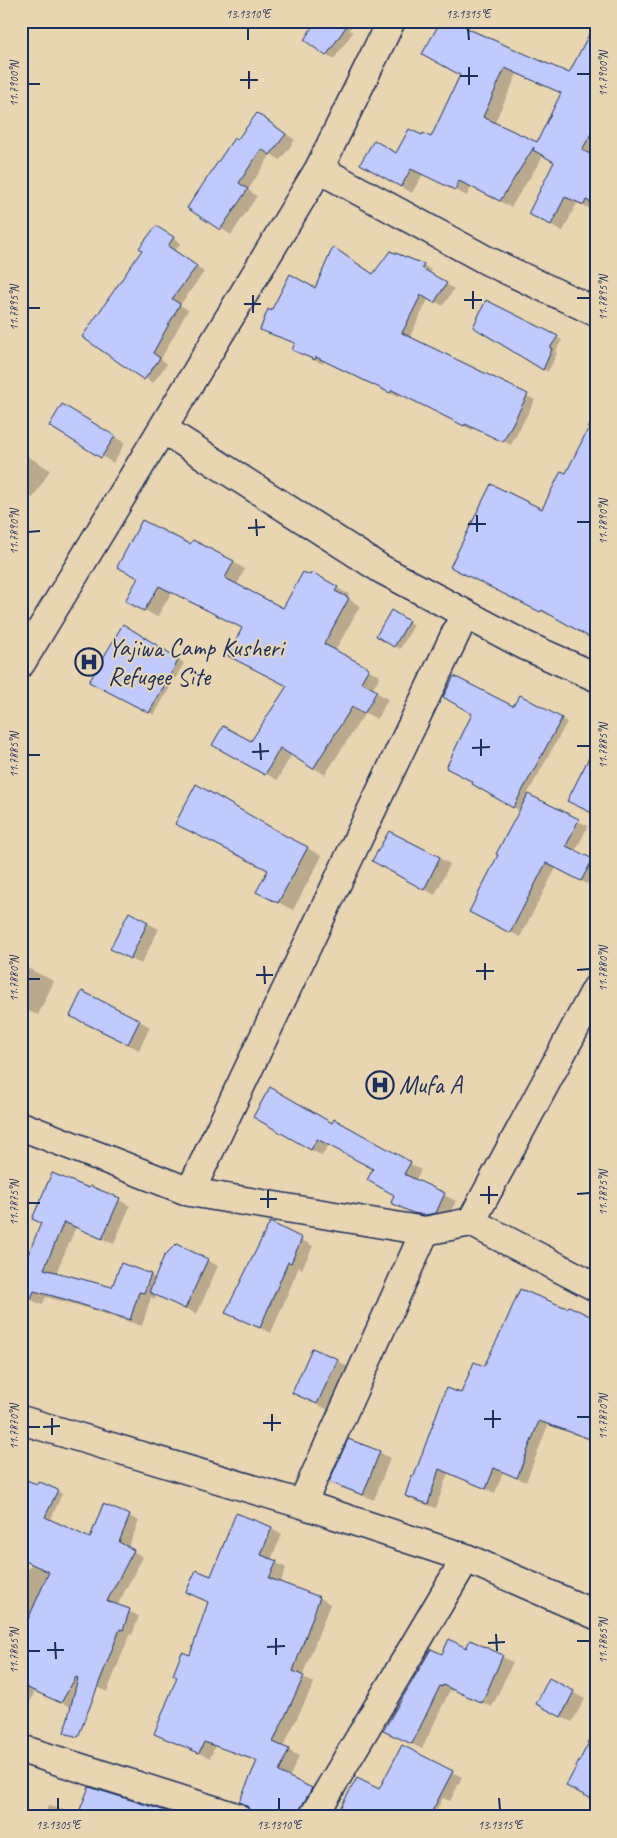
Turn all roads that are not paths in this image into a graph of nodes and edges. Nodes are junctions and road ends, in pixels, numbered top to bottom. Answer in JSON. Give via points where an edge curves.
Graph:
{"nodes":[{"id":1,"x":391,"y":21,"type":"edge"},
{"id":2,"x":319,"y":169,"type":"junction"},
{"id":3,"x":596,"y":312,"type":"edge"},
{"id":4,"x":163,"y":428,"type":"junction"},
{"id":5,"x":465,"y":614,"type":"junction"},
{"id":6,"x":21,"y":663,"type":"edge"},
{"id":7,"x":596,"y":677,"type":"edge"},
{"id":8,"x":596,"y":989,"type":"edge"},
{"id":9,"x":21,"y":1126,"type":"edge"},
{"id":10,"x":190,"y":1192,"type":"junction"},
{"id":11,"x":471,"y":1222,"type":"junction"},
{"id":12,"x":425,"y":1231,"type":"junction"},
{"id":13,"x":596,"y":1287,"type":"edge"},
{"id":14,"x":21,"y":1420,"type":"edge"},
{"id":15,"x":302,"y":1504,"type":"junction"},
{"id":16,"x":466,"y":1558,"type":"junction"},
{"id":17,"x":596,"y":1615,"type":"edge"},
{"id":18,"x":21,"y":1749,"type":"edge"},
{"id":19,"x":236,"y":1817,"type":"edge"},
{"id":20,"x":313,"y":1817,"type":"edge"}],
"edges":[{"from":1,"to":2,"type":"street"},
{"from":2,"to":3,"type":"street","via":[[486,260]]},
{"from":2,"to":4,"type":"street"},
{"from":4,"to":5,"type":"street","via":[[381,569]]},
{"from":4,"to":6,"type":"street"},
{"from":5,"to":7,"type":"street"},
{"from":5,"to":10,"type":"street"},
{"from":8,"to":11,"type":"street"},
{"from":9,"to":10,"type":"street"},
{"from":10,"to":12,"type":"street"},
{"from":11,"to":12,"type":"street"},
{"from":11,"to":13,"type":"street"},
{"from":12,"to":15,"type":"street"},
{"from":14,"to":15,"type":"street"},
{"from":15,"to":16,"type":"street"},
{"from":16,"to":17,"type":"street"},
{"from":16,"to":20,"type":"street"},
{"from":18,"to":19,"type":"street"}]}
